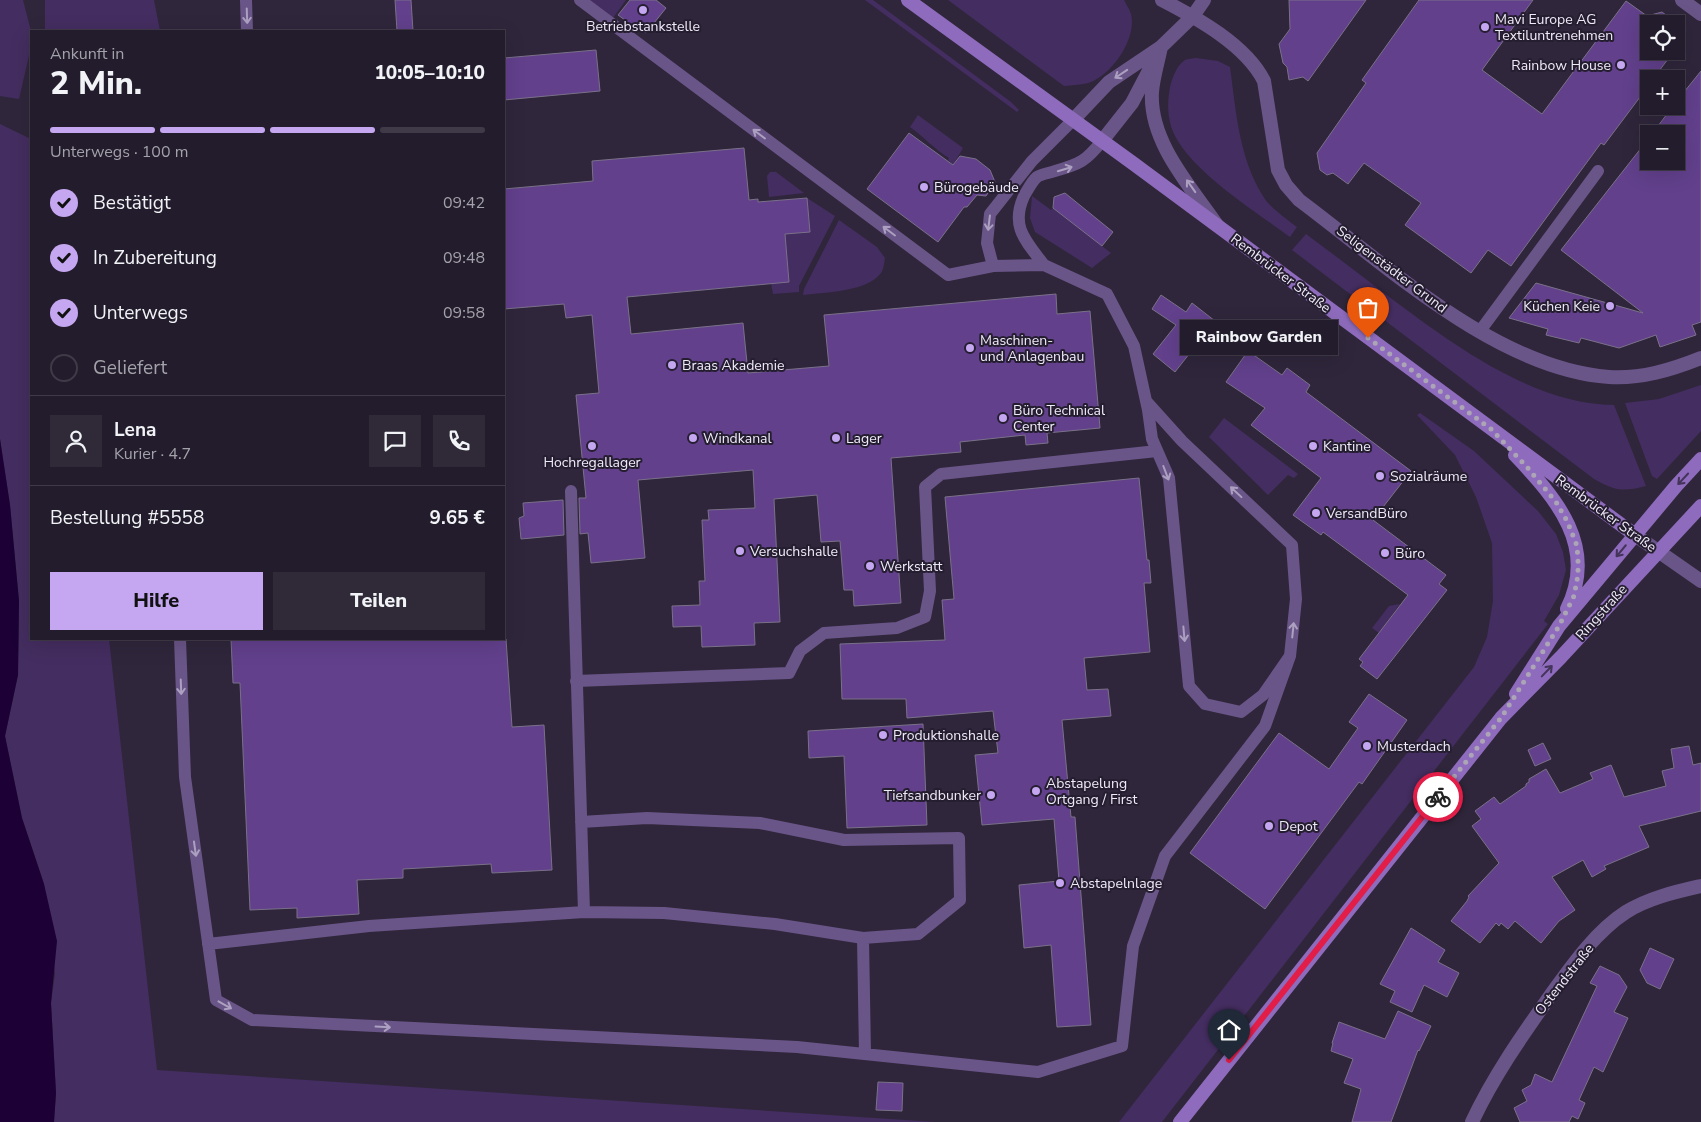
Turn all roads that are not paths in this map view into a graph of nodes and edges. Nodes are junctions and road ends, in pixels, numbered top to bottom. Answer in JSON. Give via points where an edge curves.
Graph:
{"nodes":[{"id":1,"x":246,"y":0,"type":"edge"},
{"id":2,"x":580,"y":0,"type":"edge"},
{"id":3,"x":908,"y":0,"type":"edge"},
{"id":4,"x":1162,"y":0,"type":"edge"},
{"id":5,"x":1204,"y":0,"type":"edge"},
{"id":6,"x":1682,"y":0,"type":"edge"},
{"id":7,"x":1701,"y":14,"type":"edge"},
{"id":8,"x":1192,"y":16,"type":"junction"},
{"id":9,"x":247,"y":30,"type":"edge"},
{"id":10,"x":1161,"y":47,"type":"junction"},
{"id":11,"x":1073,"y":120,"type":"junction"},
{"id":12,"x":1102,"y":140,"type":"junction"},
{"id":13,"x":1598,"y":172,"type":"dead end"},
{"id":14,"x":1218,"y":226,"type":"junction"},
{"id":15,"x":1044,"y":265,"type":"junction"},
{"id":16,"x":993,"y":266,"type":"junction"},
{"id":17,"x":1480,"y":331,"type":"junction"},
{"id":18,"x":1701,"y":358,"type":"edge"},
{"id":19,"x":1147,"y":405,"type":"junction"},
{"id":20,"x":1491,"y":429,"type":"junction"},
{"id":21,"x":1157,"y":451,"type":"junction"},
{"id":22,"x":1701,"y":459,"type":"edge"},
{"id":23,"x":571,"y":491,"type":"dead end"},
{"id":24,"x":1701,"y":506,"type":"edge"},
{"id":25,"x":1635,"y":534,"type":"junction"},
{"id":26,"x":1660,"y":551,"type":"junction"},
{"id":27,"x":1701,"y":581,"type":"edge"},
{"id":28,"x":1559,"y":626,"type":"junction"},
{"id":29,"x":180,"y":640,"type":"edge"},
{"id":30,"x":1290,"y":656,"type":"junction"},
{"id":31,"x":576,"y":681,"type":"junction"},
{"id":32,"x":1501,"y":718,"type":"junction"},
{"id":33,"x":581,"y":822,"type":"junction"},
{"id":34,"x":1701,"y":886,"type":"edge"},
{"id":35,"x":584,"y":912,"type":"junction"},
{"id":36,"x":863,"y":938,"type":"junction"},
{"id":37,"x":208,"y":944,"type":"junction"},
{"id":38,"x":865,"y":1054,"type":"junction"},
{"id":39,"x":1180,"y":1122,"type":"edge"},
{"id":40,"x":1472,"y":1122,"type":"edge"}],
"edges":[{"from":1,"to":9,"type":"lane","one_way":true},
{"from":16,"to":2,"type":"lane","one_way":true,"via":[[948,275]]},
{"from":3,"to":11,"type":"main road","name":"Rembrücker Straße"},
{"from":4,"to":8,"type":"street","name":"Seligenstädter Grund"},
{"from":5,"to":8,"type":"street"},
{"from":6,"to":7,"type":"street"},
{"from":8,"to":10,"type":"street"},
{"from":8,"to":17,"type":"street","name":"Seligenstädter Grund","via":[[1258,68],[1264,81],[1278,170],[1299,200],[1432,301]]},
{"from":10,"to":11,"type":"street","one_way":true,"via":[[1109,82]]},
{"from":10,"to":12,"type":"street","via":[[1132,103]]},
{"from":14,"to":10,"type":"street","one_way":true,"via":[[1163,145],[1156,125],[1152,92]]},
{"from":11,"to":12,"type":"main road","name":"Rembrücker Straße"},
{"from":11,"to":16,"type":"lane","one_way":true,"via":[[1032,161],[990,214],[987,243]]},
{"from":12,"to":14,"type":"main road","name":"Rembrücker Straße"},
{"from":15,"to":12,"type":"lane","one_way":true,"via":[[1024,239],[1018,222],[1026,192],[1037,177],[1088,158]]},
{"from":13,"to":17,"type":"lane"},
{"from":14,"to":20,"type":"main road","name":"Rembrücker Straße"},
{"from":15,"to":16,"type":"lane"},
{"from":15,"to":19,"type":"lane","via":[[1107,294],[1134,346]]},
{"from":17,"to":18,"type":"street","name":"Seligenstädter Grund","via":[[1540,361],[1572,371],[1609,377],[1650,374]]},
{"from":19,"to":21,"type":"lane"},
{"from":30,"to":19,"type":"lane","one_way":true,"via":[[1296,599],[1292,545]]},
{"from":20,"to":25,"type":"main road","name":"Rembrücker Straße"},
{"from":20,"to":28,"type":"main road","via":[[1556,502],[1576,543],[1578,575],[1574,596]]},
{"from":21,"to":30,"type":"lane","one_way":true,"via":[[1169,478],[1189,686],[1205,704],[1241,712],[1262,695]]},
{"from":21,"to":31,"type":"lane","via":[[941,474],[926,487],[930,591],[925,617],[897,628],[824,633],[800,651],[789,673]]},
{"from":22,"to":25,"type":"main road","name":"Ringstraße","one_way":true},
{"from":23,"to":31,"type":"lane"},
{"from":24,"to":26,"type":"main road","name":"Ringstraße"},
{"from":25,"to":26,"type":"street","name":"Rembrücker Straße"},
{"from":25,"to":28,"type":"main road","name":"Ringstraße","one_way":true},
{"from":26,"to":27,"type":"street","name":"Rembrücker Straße"},
{"from":32,"to":26,"type":"main road","name":"Ringstraße","one_way":true},
{"from":28,"to":32,"type":"main road","name":"Ringstraße"},
{"from":29,"to":37,"type":"lane","one_way":true,"via":[[184,777]]},
{"from":30,"to":38,"type":"lane","via":[[1266,726],[1165,856],[1133,946],[1122,1046],[1038,1072]]},
{"from":31,"to":33,"type":"lane"},
{"from":32,"to":39,"type":"main road","name":"Ringstraße"},
{"from":33,"to":35,"type":"lane"},
{"from":33,"to":36,"type":"lane","via":[[647,818],[760,823],[844,840],[959,838],[960,900],[918,934]]},
{"from":34,"to":40,"type":"street","name":"Ostendstraße","via":[[1640,905],[1625,913],[1597,937],[1508,1056]]},
{"from":35,"to":36,"type":"lane","via":[[664,913],[776,924]]},
{"from":35,"to":37,"type":"lane","via":[[369,926]]},
{"from":36,"to":38,"type":"lane"},
{"from":37,"to":38,"type":"lane","one_way":true,"via":[[216,1000],[252,1020],[797,1047]]}]}
